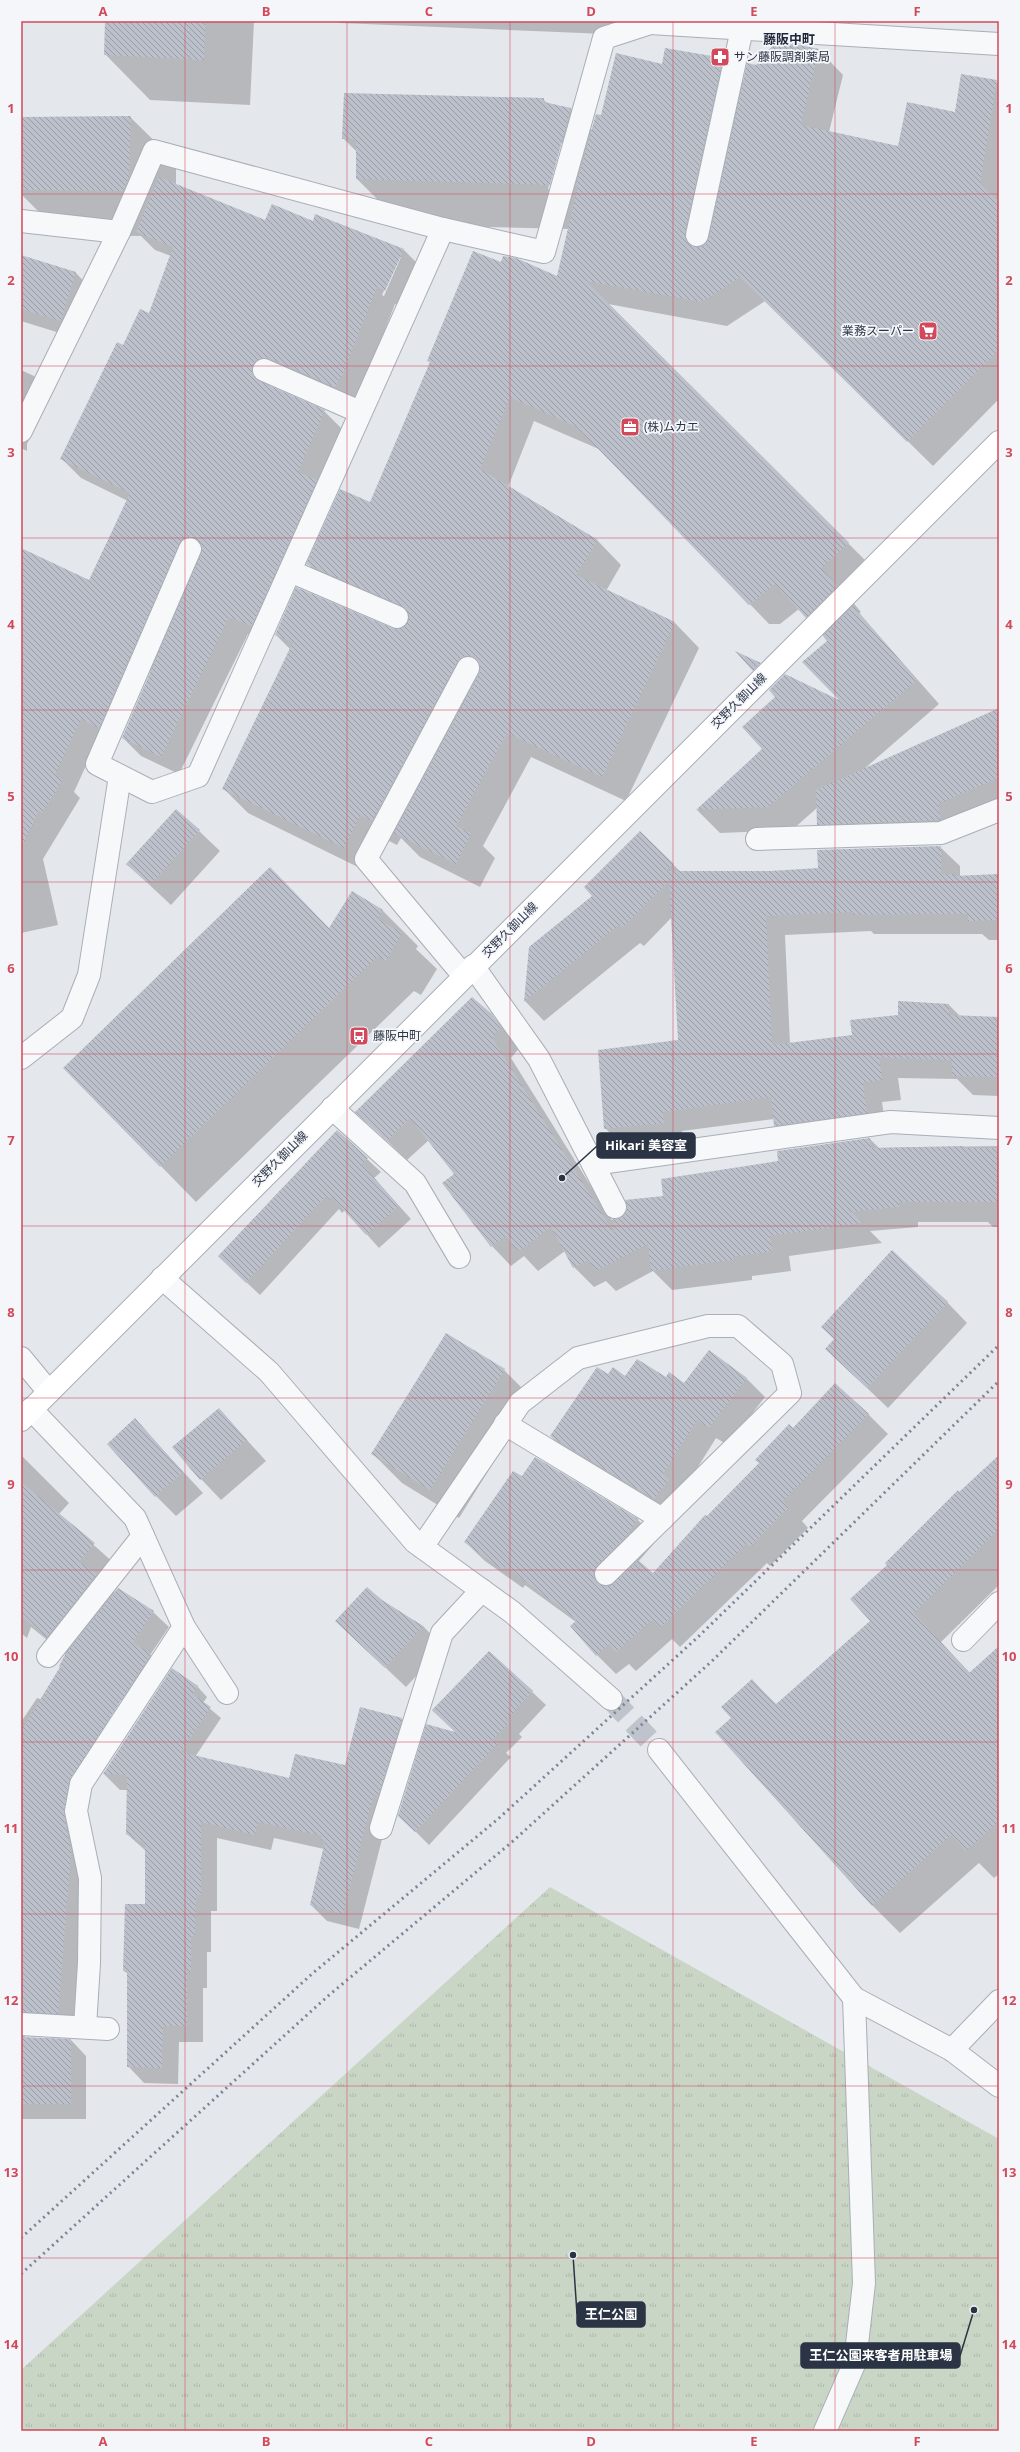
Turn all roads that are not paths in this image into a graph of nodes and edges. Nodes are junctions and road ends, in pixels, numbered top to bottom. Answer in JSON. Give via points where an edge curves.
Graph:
{"nodes":[{"id":1,"x":650,"y":22,"type":"edge"},
{"id":2,"x":742,"y":29,"type":"junction"},
{"id":3,"x":999,"y":44,"type":"edge"},
{"id":4,"x":21,"y":221,"type":"edge"},
{"id":5,"x":443,"y":229,"type":"junction"},
{"id":6,"x":119,"y":232,"type":"junction"},
{"id":7,"x":697,"y":235,"type":"dead end"},
{"id":8,"x":264,"y":370,"type":"dead end"},
{"id":9,"x":360,"y":412,"type":"junction"},
{"id":10,"x":21,"y":431,"type":"edge"},
{"id":11,"x":999,"y":442,"type":"edge"},
{"id":12,"x":190,"y":549,"type":"dead end"},
{"id":13,"x":290,"y":571,"type":"junction"},
{"id":14,"x":397,"y":617,"type":"dead end"},
{"id":15,"x":468,"y":668,"type":"dead end"},
{"id":16,"x":120,"y":776,"type":"junction"},
{"id":17,"x":999,"y":810,"type":"edge"},
{"id":18,"x":757,"y":839,"type":"dead end"},
{"id":19,"x":469,"y":971,"type":"junction"},
{"id":20,"x":21,"y":1058,"type":"edge"},
{"id":21,"x":332,"y":1108,"type":"junction"},
{"id":22,"x":999,"y":1128,"type":"edge"},
{"id":23,"x":593,"y":1164,"type":"junction"},
{"id":24,"x":615,"y":1207,"type":"dead end"},
{"id":25,"x":459,"y":1258,"type":"dead end"},
{"id":26,"x":162,"y":1278,"type":"junction"},
{"id":27,"x":21,"y":1358,"type":"edge"},
{"id":28,"x":49,"y":1392,"type":"junction"},
{"id":29,"x":26,"y":1414,"type":"edge"},
{"id":30,"x":505,"y":1424,"type":"junction"},
{"id":31,"x":662,"y":1519,"type":"junction"},
{"id":32,"x":143,"y":1536,"type":"junction"},
{"id":33,"x":422,"y":1547,"type":"junction"},
{"id":34,"x":606,"y":1574,"type":"dead end"},
{"id":35,"x":482,"y":1590,"type":"junction"},
{"id":36,"x":999,"y":1603,"type":"edge"},
{"id":37,"x":184,"y":1627,"type":"junction"},
{"id":38,"x":963,"y":1640,"type":"dead end"},
{"id":39,"x":48,"y":1656,"type":"dead end"},
{"id":40,"x":226,"y":1693,"type":"dead end"},
{"id":41,"x":611,"y":1699,"type":"tunnel mouth"},
{"id":42,"x":659,"y":1750,"type":"tunnel mouth"},
{"id":43,"x":381,"y":1828,"type":"dead end"},
{"id":44,"x":854,"y":1998,"type":"junction"},
{"id":45,"x":999,"y":2001,"type":"edge"},
{"id":46,"x":21,"y":2024,"type":"edge"},
{"id":47,"x":85,"y":2027,"type":"junction"},
{"id":48,"x":108,"y":2029,"type":"dead end"},
{"id":49,"x":952,"y":2050,"type":"junction"},
{"id":50,"x":999,"y":2086,"type":"edge"},
{"id":51,"x":825,"y":2431,"type":"edge"}],
"edges":[{"from":1,"to":2,"type":"street"},
{"from":1,"to":5,"type":"street","via":[[604,38],[544,252]]},
{"from":2,"to":3,"type":"street"},
{"from":2,"to":7,"type":"street"},
{"from":4,"to":6,"type":"street"},
{"from":5,"to":6,"type":"street","via":[[154,151]]},
{"from":5,"to":9,"type":"street"},
{"from":6,"to":10,"type":"street"},
{"from":8,"to":9,"type":"street"},
{"from":9,"to":13,"type":"street"},
{"from":11,"to":19,"type":"main road","name":"交野久御山線"},
{"from":12,"to":16,"type":"street","via":[[97,764]]},
{"from":13,"to":14,"type":"street"},
{"from":13,"to":16,"type":"street","via":[[198,776],[152,792]]},
{"from":15,"to":19,"type":"street","via":[[366,859]]},
{"from":16,"to":20,"type":"street","via":[[89,975],[72,1018]]},
{"from":17,"to":18,"type":"street","via":[[941,834]]},
{"from":19,"to":21,"type":"main road","name":"交野久御山線"},
{"from":19,"to":23,"type":"street","via":[[539,1060]]},
{"from":21,"to":25,"type":"street","via":[[415,1183]]},
{"from":21,"to":26,"type":"main road","name":"交野久御山線"},
{"from":22,"to":23,"type":"street","via":[[891,1122]]},
{"from":23,"to":24,"type":"street"},
{"from":26,"to":28,"type":"main road","name":"交野久御山線"},
{"from":26,"to":33,"type":"street","via":[[269,1372]]},
{"from":27,"to":28,"type":"street"},
{"from":28,"to":29,"type":"main road","name":"交野久御山線"},
{"from":29,"to":32,"type":"street","via":[[135,1518]]},
{"from":30,"to":31,"type":"street"},
{"from":30,"to":31,"type":"street","via":[[520,1403],[578,1358],[708,1326],[738,1326],[782,1364],[790,1393]]},
{"from":30,"to":33,"type":"street"},
{"from":31,"to":34,"type":"street"},
{"from":32,"to":37,"type":"street"},
{"from":32,"to":39,"type":"street"},
{"from":33,"to":35,"type":"street"},
{"from":35,"to":41,"type":"street","via":[[512,1612]]},
{"from":35,"to":43,"type":"street","via":[[442,1633]]},
{"from":36,"to":38,"type":"street"},
{"from":37,"to":40,"type":"street"},
{"from":37,"to":47,"type":"street","via":[[80,1784],[76,1811],[90,1878]]},
{"from":42,"to":44,"type":"street"},
{"from":44,"to":49,"type":"street"},
{"from":44,"to":51,"type":"street","via":[[864,2282],[855,2362]]},
{"from":45,"to":49,"type":"street"},
{"from":46,"to":47,"type":"street"},
{"from":47,"to":48,"type":"street"},
{"from":49,"to":50,"type":"street"}]}
